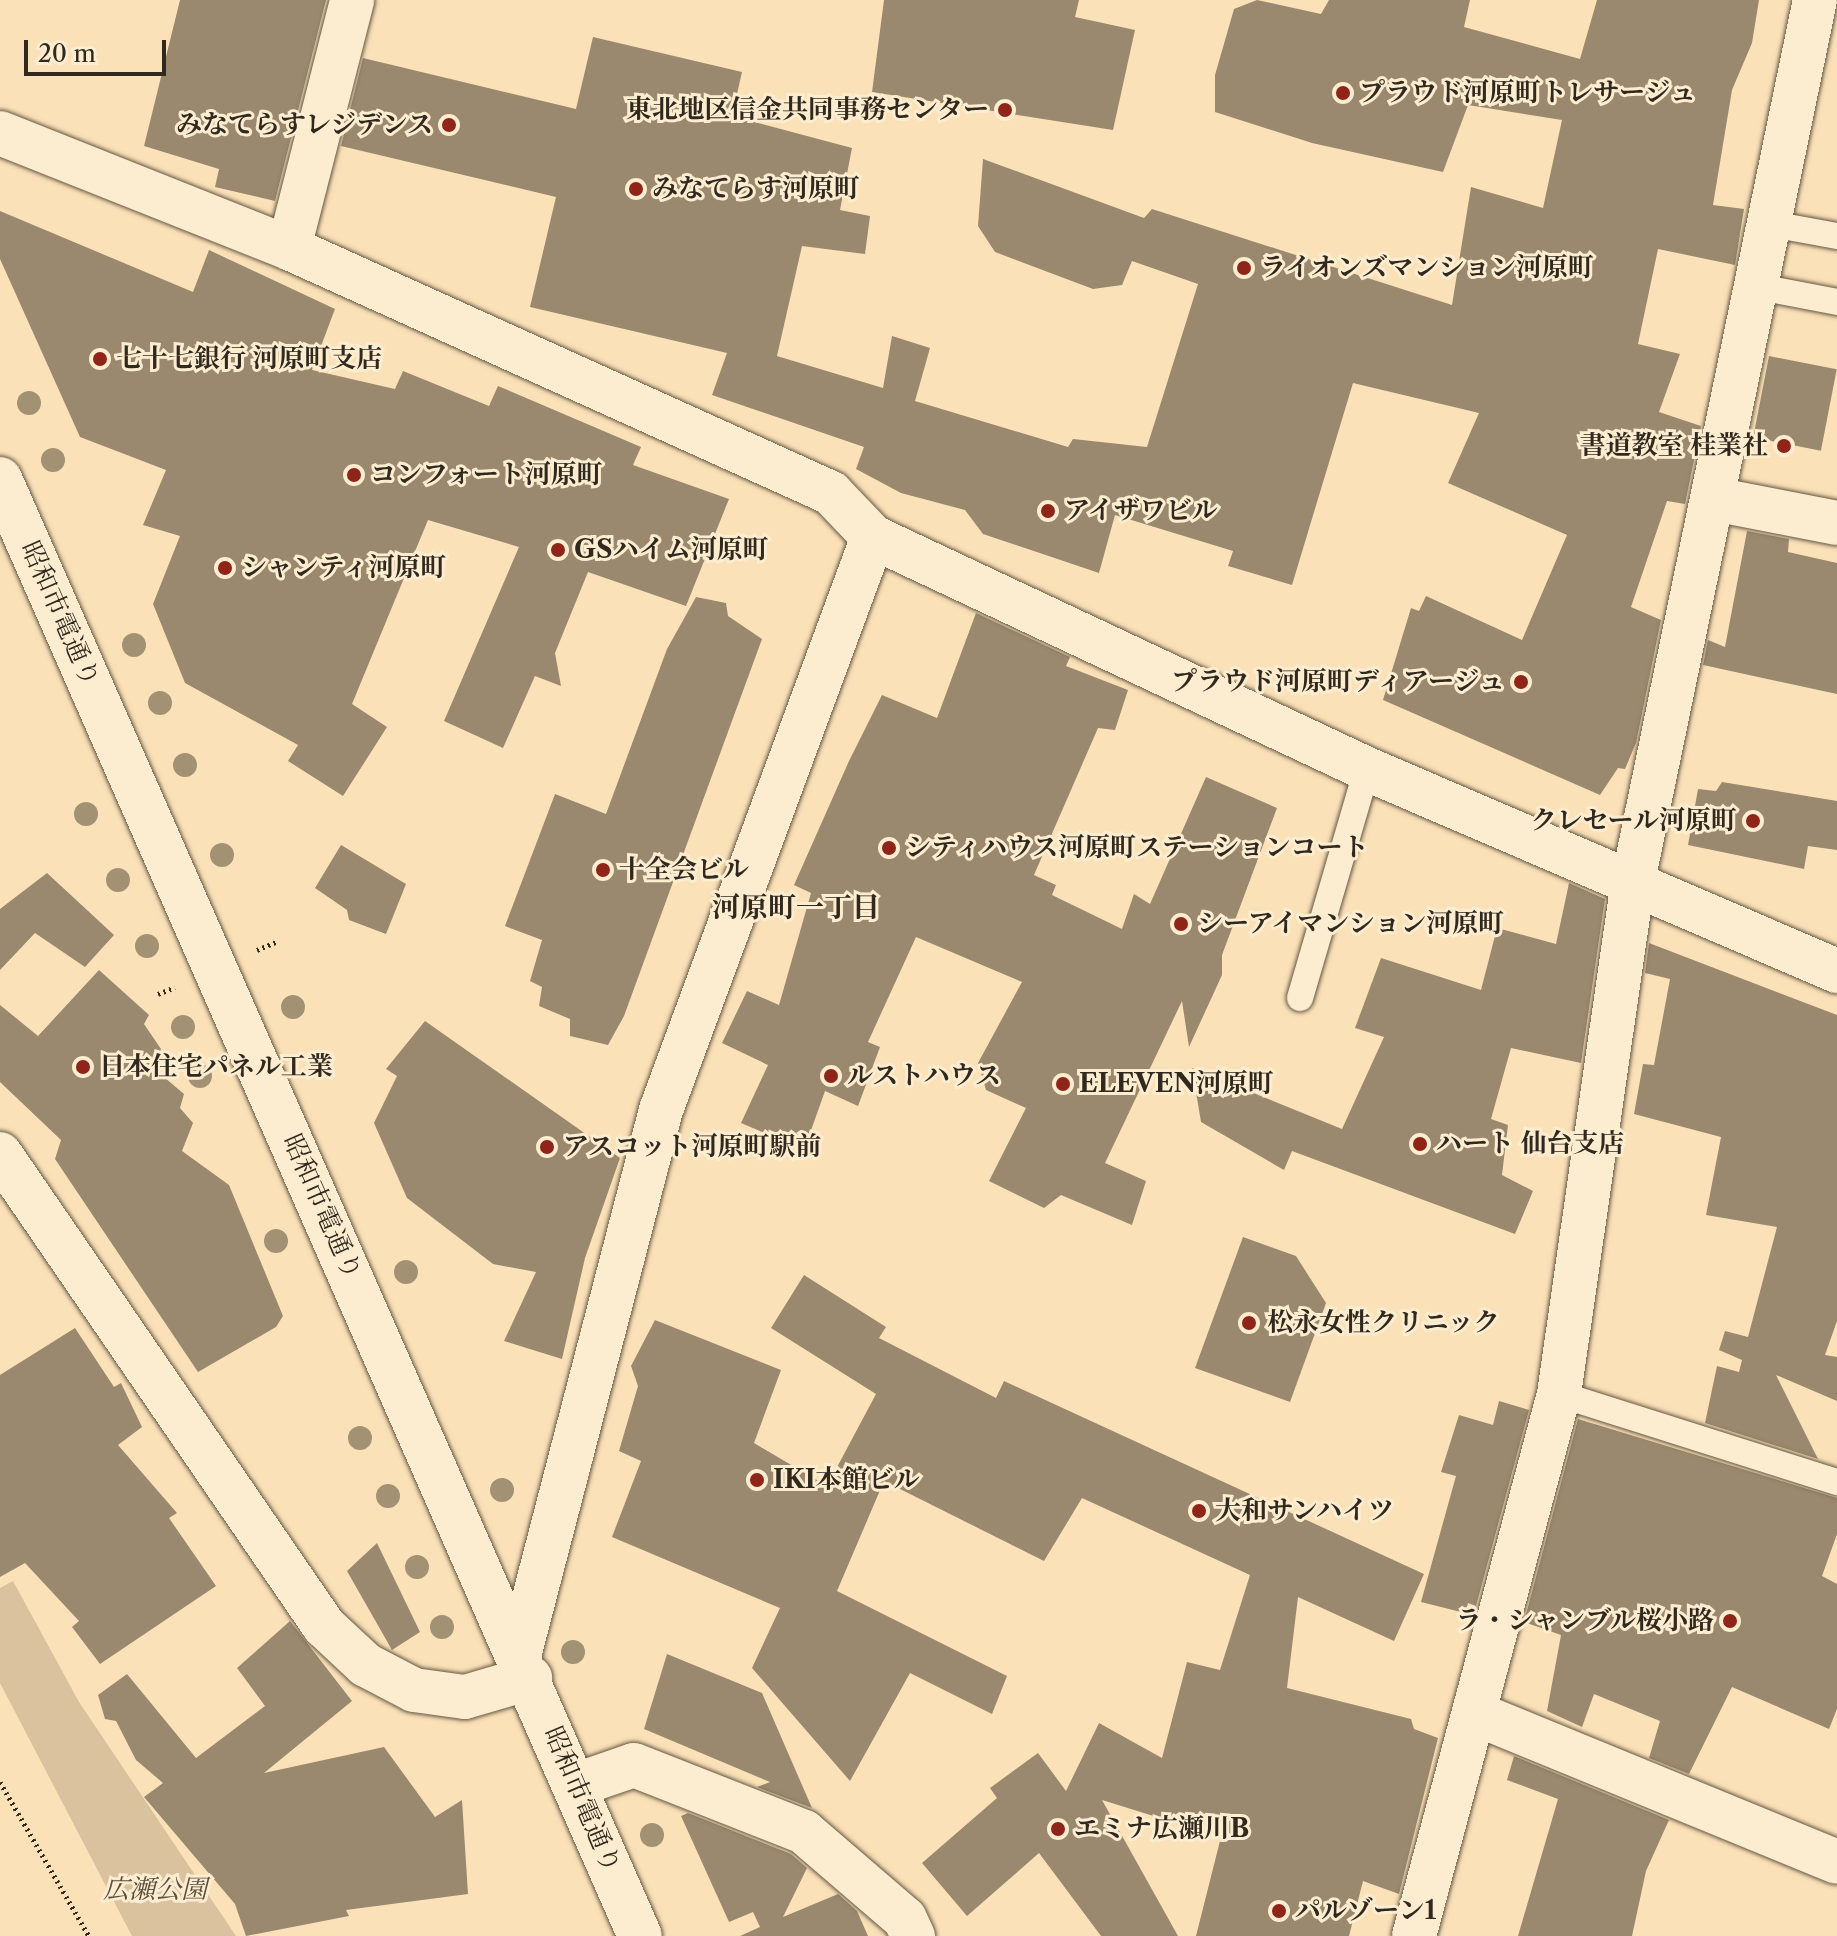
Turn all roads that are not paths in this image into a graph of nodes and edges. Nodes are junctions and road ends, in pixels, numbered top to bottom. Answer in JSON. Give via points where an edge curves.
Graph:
{"nodes":[{"id":1,"x":352,"y":0,"type":"edge"},
{"id":2,"x":1815,"y":0,"type":"edge"},
{"id":3,"x":0,"y":133,"type":"edge"},
{"id":4,"x":1766,"y":223,"type":"junction"},
{"id":5,"x":1837,"y":236,"type":"edge"},
{"id":6,"x":289,"y":248,"type":"junction"},
{"id":7,"x":1754,"y":286,"type":"junction"},
{"id":8,"x":1837,"y":302,"type":"edge"},
{"id":9,"x":0,"y":479,"type":"edge"},
{"id":10,"x":1714,"y":499,"type":"junction"},
{"id":11,"x":1837,"y":523,"type":"edge"},
{"id":12,"x":873,"y":537,"type":"junction"},
{"id":13,"x":1367,"y":769,"type":"junction"},
{"id":14,"x":1633,"y":881,"type":"junction"},
{"id":15,"x":1837,"y":971,"type":"edge"},
{"id":16,"x":1300,"y":998,"type":"dead end"},
{"id":17,"x":0,"y":1154,"type":"edge"},
{"id":18,"x":1559,"y":1394,"type":"junction"},
{"id":19,"x":1837,"y":1482,"type":"edge"},
{"id":20,"x":525,"y":1665,"type":"junction"},
{"id":21,"x":1474,"y":1713,"type":"junction"},
{"id":22,"x":576,"y":1785,"type":"junction"},
{"id":23,"x":1837,"y":1862,"type":"edge"},
{"id":24,"x":640,"y":1936,"type":"edge"},
{"id":25,"x":913,"y":1936,"type":"edge"},
{"id":26,"x":1414,"y":1936,"type":"edge"}],
"edges":[{"from":1,"to":6,"type":"street"},
{"from":2,"to":4,"type":"street"},
{"from":3,"to":6,"type":"street"},
{"from":4,"to":5,"type":"lane"},
{"from":4,"to":7,"type":"street"},
{"from":6,"to":12,"type":"street","via":[[831,493]]},
{"from":7,"to":8,"type":"lane"},
{"from":7,"to":10,"type":"street"},
{"from":9,"to":20,"type":"street","name":"昭和市電通り"},
{"from":10,"to":11,"type":"street"},
{"from":10,"to":14,"type":"street"},
{"from":12,"to":13,"type":"street"},
{"from":12,"to":20,"type":"street","via":[[661,1110]]},
{"from":13,"to":14,"type":"street"},
{"from":13,"to":16,"type":"lane"},
{"from":14,"to":15,"type":"street"},
{"from":14,"to":18,"type":"street"},
{"from":17,"to":20,"type":"street","via":[[324,1626],[366,1665],[414,1690],[465,1697]]},
{"from":18,"to":19,"type":"lane"},
{"from":18,"to":21,"type":"street"},
{"from":20,"to":22,"type":"street","name":"昭和市電通り"},
{"from":21,"to":23,"type":"street"},
{"from":21,"to":26,"type":"street"},
{"from":22,"to":24,"type":"street","name":"昭和市電通り"},
{"from":22,"to":25,"type":"street","via":[[634,1765],[804,1832],[905,1919]]}]}
